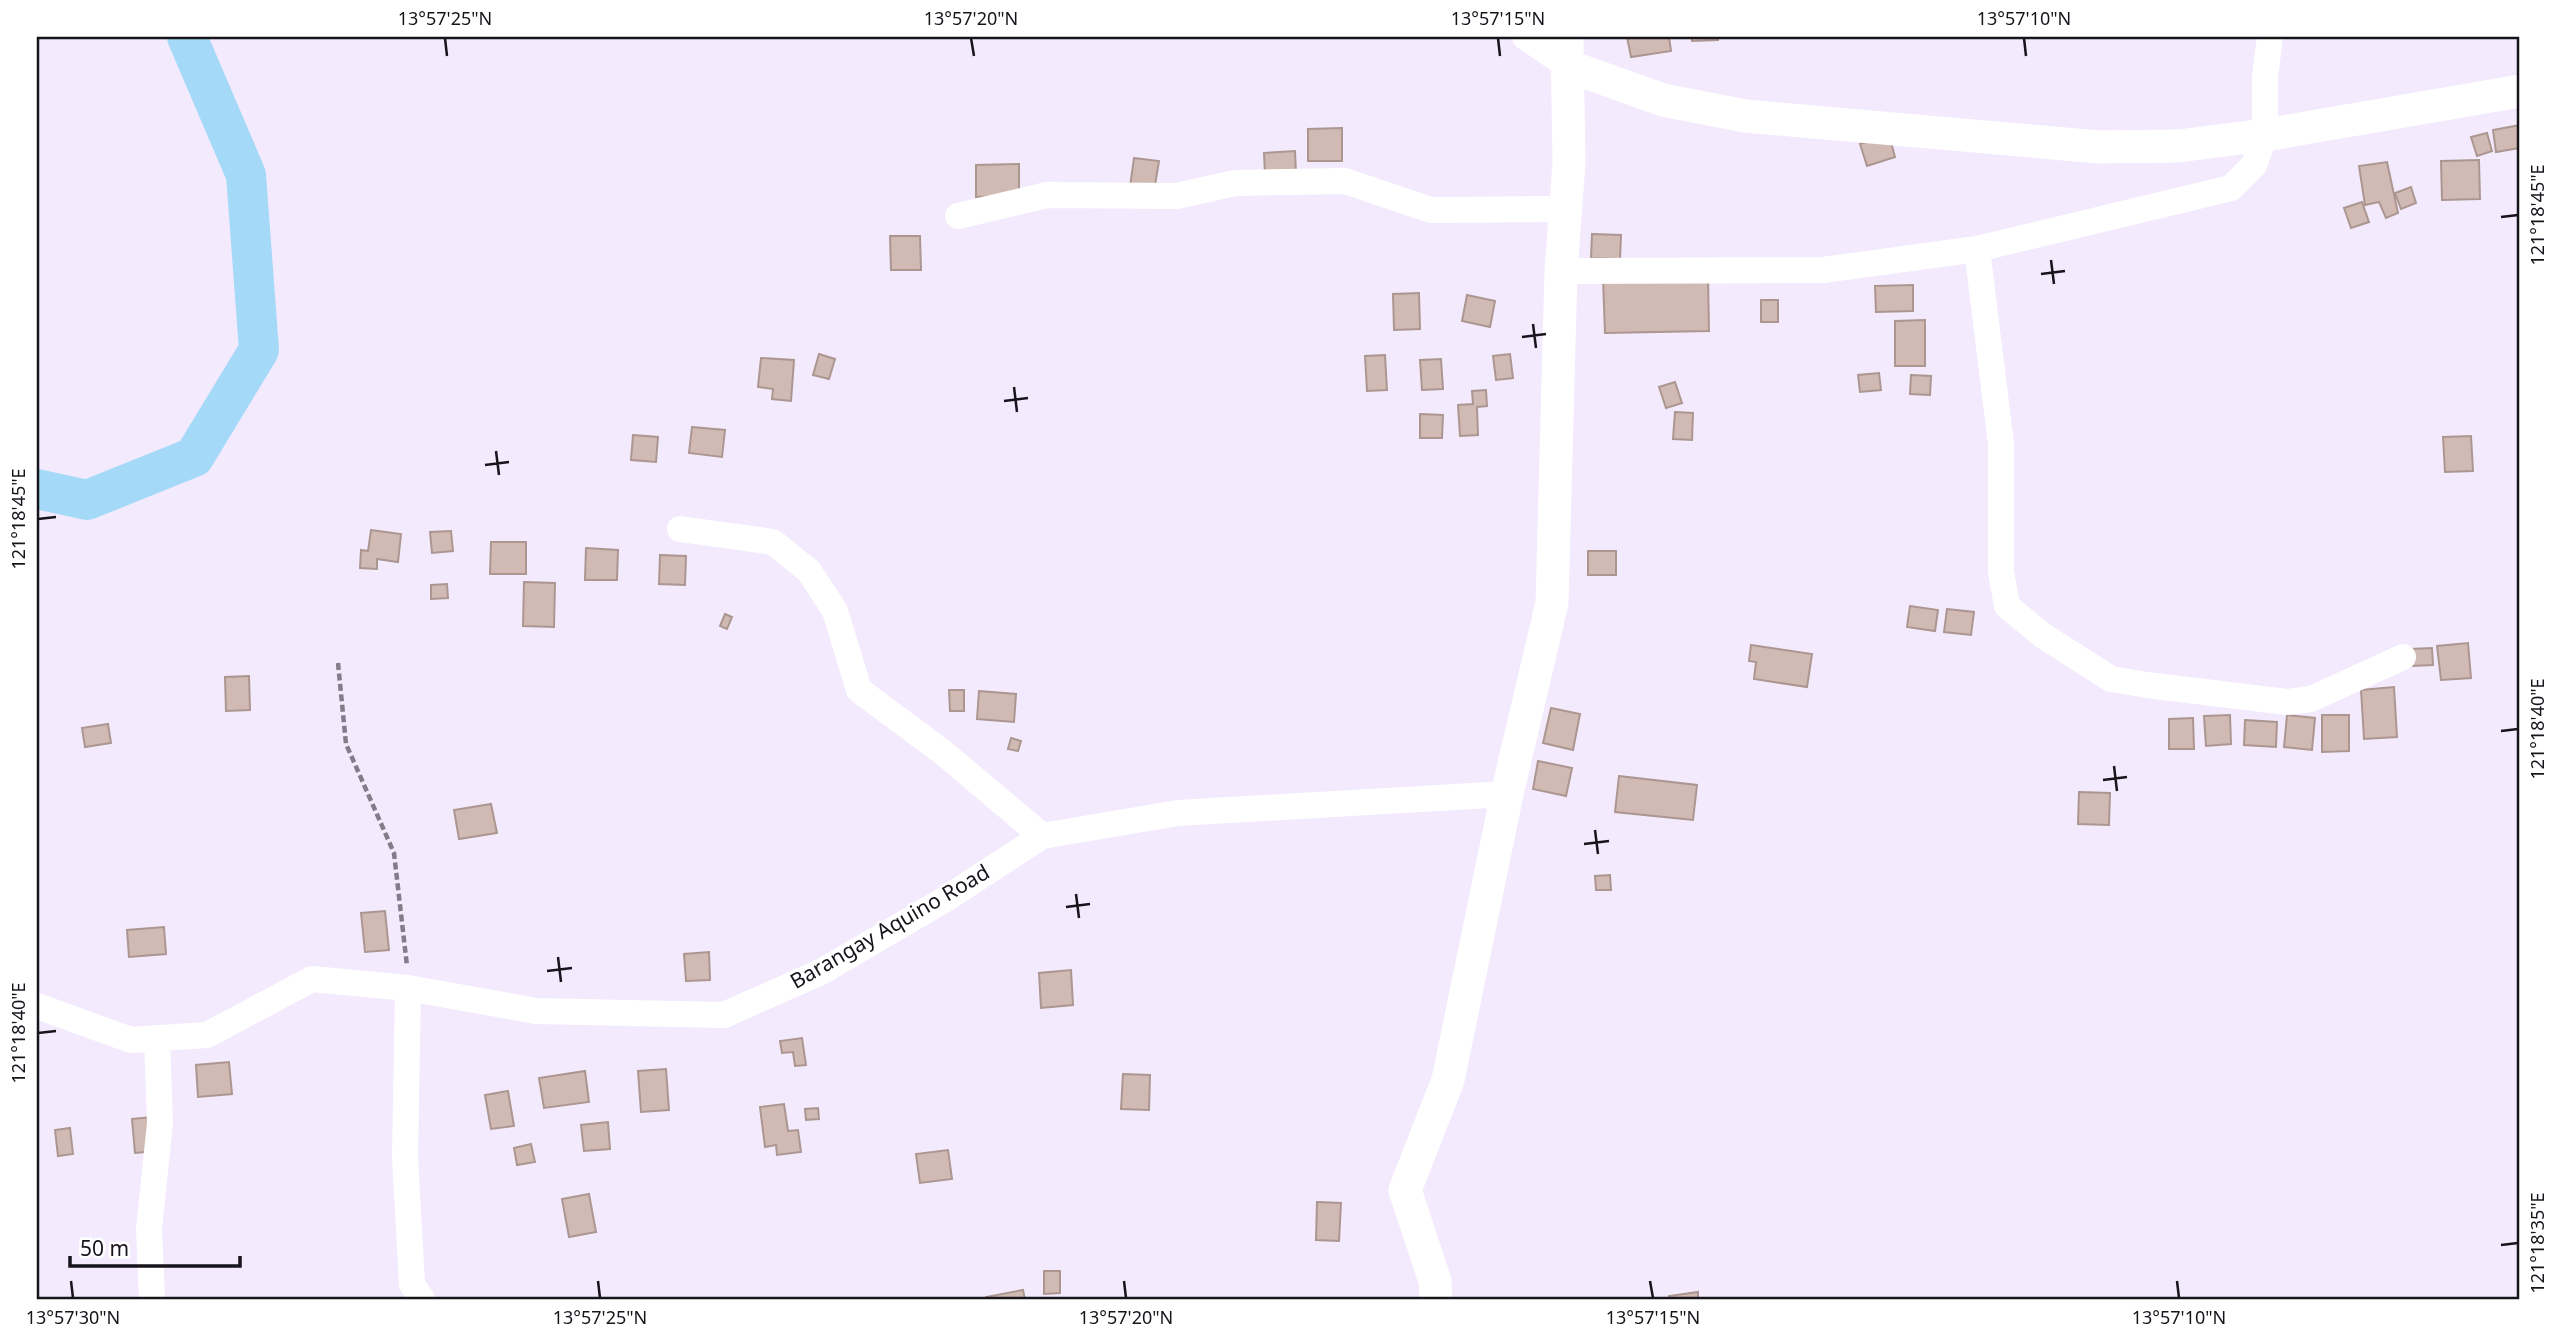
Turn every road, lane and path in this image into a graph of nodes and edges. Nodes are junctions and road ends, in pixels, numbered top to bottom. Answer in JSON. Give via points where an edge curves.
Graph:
{"nodes":[{"id":1,"x":1525,"y":37,"type":"edge"},
{"id":2,"x":2270,"y":37,"type":"edge"},
{"id":3,"x":1567,"y":51,"type":"edge"},
{"id":4,"x":2520,"y":91,"type":"edge"},
{"id":5,"x":2265,"y":135,"type":"junction"},
{"id":6,"x":1565,"y":209,"type":"junction"},
{"id":7,"x":958,"y":216,"type":"dead end"},
{"id":8,"x":1977,"y":249,"type":"junction"},
{"id":9,"x":1561,"y":271,"type":"junction"},
{"id":10,"x":680,"y":529,"type":"dead end"},
{"id":11,"x":2403,"y":657,"type":"dead end"},
{"id":12,"x":338,"y":663,"type":"dead end"},
{"id":13,"x":1507,"y":794,"type":"junction"},
{"id":14,"x":1042,"y":836,"type":"junction"},
{"id":15,"x":408,"y":988,"type":"junction"},
{"id":16,"x":37,"y":1006,"type":"edge"},
{"id":17,"x":157,"y":1038,"type":"junction"},
{"id":18,"x":152,"y":1300,"type":"edge"},
{"id":19,"x":422,"y":1300,"type":"edge"},
{"id":20,"x":1436,"y":1300,"type":"edge"}],
"edges":[{"from":1,"to":3,"type":"street"},
{"from":2,"to":5,"type":"street"},
{"from":3,"to":5,"type":"street","via":[[1663,100],[1745,116],[2099,147],[2178,146]]},
{"from":3,"to":6,"type":"street"},
{"from":4,"to":5,"type":"street"},
{"from":5,"to":8,"type":"street","via":[[2254,165],[2231,188]]},
{"from":6,"to":7,"type":"street","via":[[1431,210],[1345,181],[1235,183],[1177,196],[1047,195]]},
{"from":6,"to":9,"type":"street"},
{"from":8,"to":9,"type":"street","via":[[1822,270]]},
{"from":8,"to":11,"type":"street","via":[[2001,444],[2001,572],[2007,606],[2042,635],[2111,679],[2147,685],[2287,702],[2311,699]]},
{"from":9,"to":13,"type":"street","via":[[1552,603]]},
{"from":10,"to":14,"type":"street","via":[[774,542],[808,571],[835,611],[859,690],[945,754]]},
{"from":12,"to":15,"type":"path","via":[[346,744],[394,853]]},
{"from":13,"to":14,"type":"street","name":"Barangay Aquino Road","via":[[1178,813]]},
{"from":13,"to":20,"type":"street","via":[[1448,1080],[1405,1190],[1435,1281]]},
{"from":14,"to":15,"type":"street","name":"Barangay Aquino Road","via":[[821,972],[724,1015],[536,1011]]},
{"from":15,"to":17,"type":"street","name":"Barangay Aquino Road","via":[[312,979],[207,1035]]},
{"from":15,"to":19,"type":"street","via":[[405,1157],[412,1284]]},
{"from":16,"to":17,"type":"street","name":"Barangay Aquino Road","via":[[131,1040]]},
{"from":17,"to":18,"type":"street","via":[[160,1123],[149,1229]]}]}
